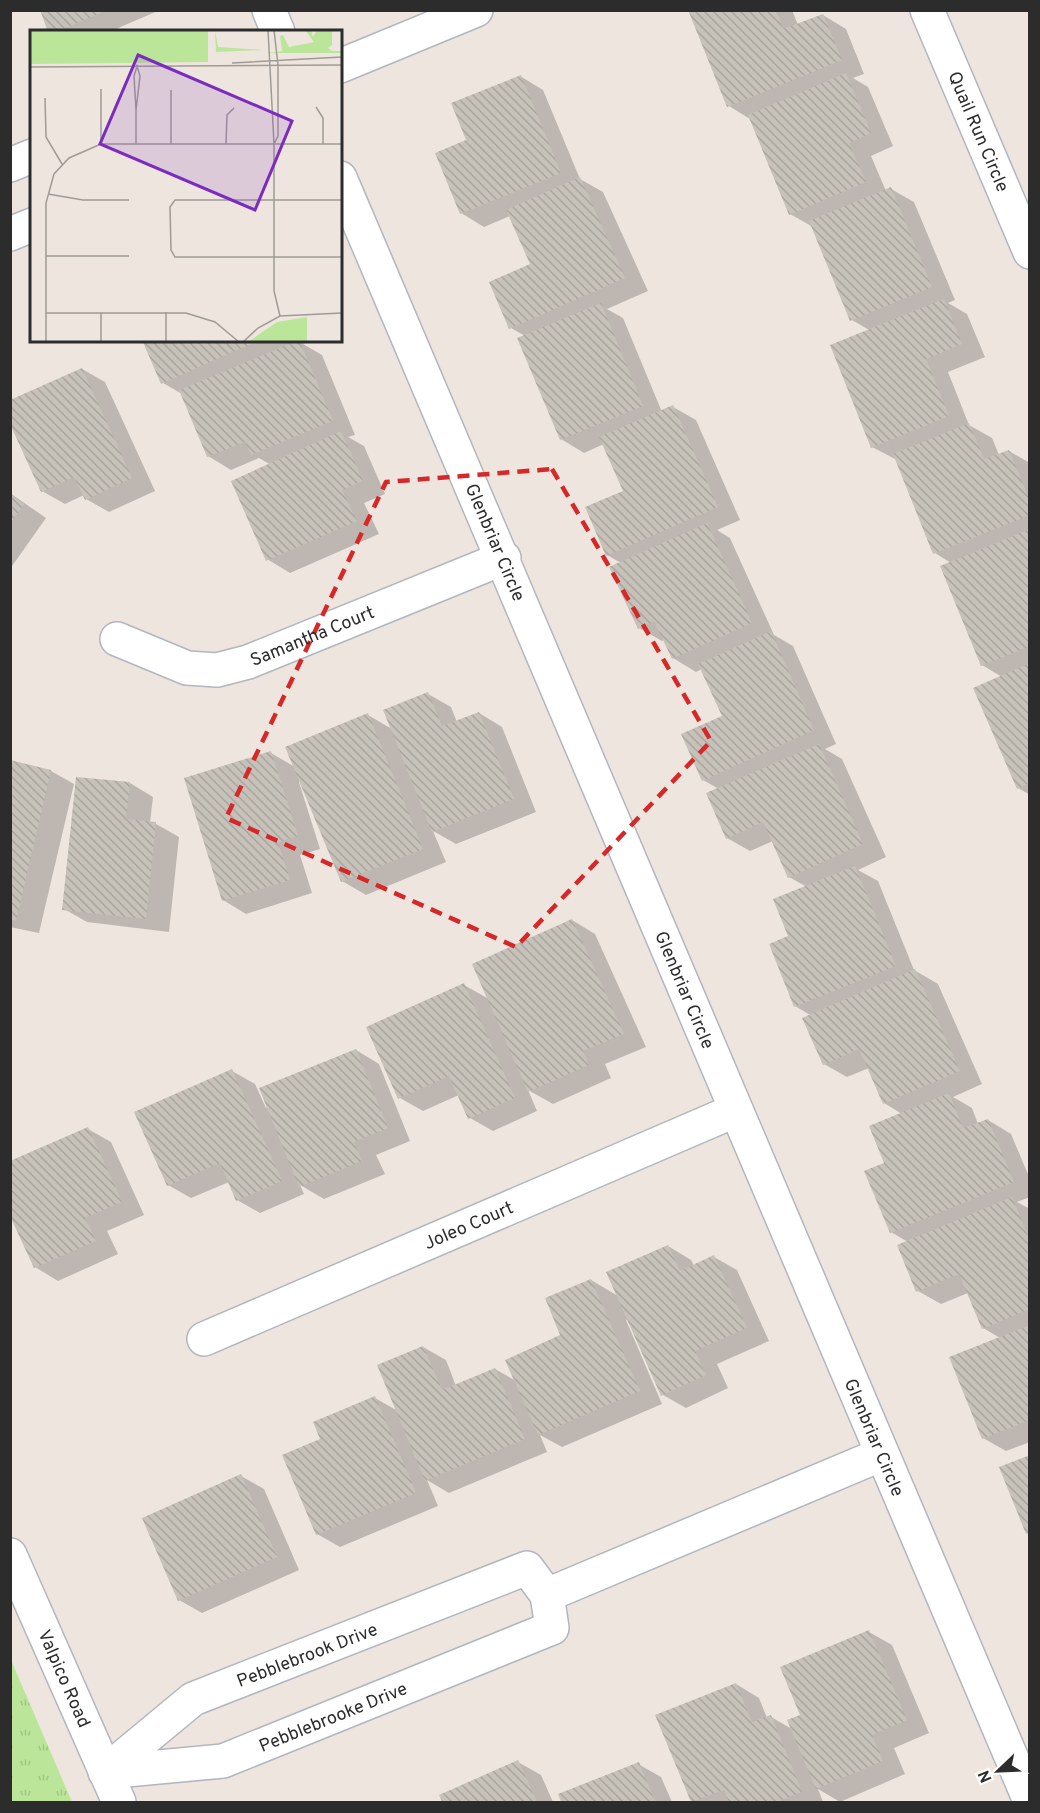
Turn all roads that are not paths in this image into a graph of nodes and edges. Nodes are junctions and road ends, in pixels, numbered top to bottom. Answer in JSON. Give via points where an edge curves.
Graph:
{"nodes":[{"id":1,"x":269,"y":10,"type":"edge"},
{"id":2,"x":476,"y":10,"type":"edge"},
{"id":3,"x":927,"y":10,"type":"edge"},
{"id":4,"x":277,"y":30,"type":"edge"},
{"id":5,"x":342,"y":65,"type":"edge"},
{"id":6,"x":30,"y":157,"type":"edge"},
{"id":7,"x":10,"y":165,"type":"edge"},
{"id":8,"x":342,"y":183,"type":"edge"},
{"id":9,"x":30,"y":226,"type":"edge"},
{"id":10,"x":10,"y":234,"type":"edge"},
{"id":11,"x":1029,"y":252,"type":"edge"},
{"id":12,"x":504,"y":558,"type":"junction"},
{"id":13,"x":117,"y":639,"type":"dead end"},
{"id":14,"x":734,"y":1111,"type":"junction"},
{"id":15,"x":204,"y":1339,"type":"dead end"},
{"id":16,"x":880,"y":1455,"type":"junction"},
{"id":17,"x":10,"y":1555,"type":"edge"},
{"id":18,"x":548,"y":1595,"type":"junction"},
{"id":19,"x":105,"y":1772,"type":"junction"},
{"id":20,"x":1029,"y":1801,"type":"edge"},
{"id":21,"x":119,"y":1803,"type":"edge"}],
"edges":[{"from":1,"to":4,"type":"street"},
{"from":2,"to":5,"type":"street"},
{"from":3,"to":11,"type":"street","name":"Quail Run Circle"},
{"from":6,"to":7,"type":"street"},
{"from":8,"to":12,"type":"street","name":"Glenbriar Circle"},
{"from":9,"to":10,"type":"street"},
{"from":12,"to":13,"type":"street","name":"Samantha Court","via":[[248,662],[217,670],[187,668]]},
{"from":12,"to":14,"type":"street","name":"Glenbriar Circle"},
{"from":14,"to":15,"type":"street","name":"Joleo Court"},
{"from":14,"to":16,"type":"street","name":"Glenbriar Circle"},
{"from":16,"to":18,"type":"street"},
{"from":16,"to":20,"type":"street","name":"Glenbriar Circle"},
{"from":17,"to":19,"type":"street","name":"Valpico Road"},
{"from":18,"to":19,"type":"street","name":"Pebblebrooke Drive","via":[[552,1628],[223,1761]]},
{"from":18,"to":19,"type":"street","name":"Pebblebrook Drive","via":[[527,1568],[193,1700]]},
{"from":19,"to":21,"type":"street","name":"Valpico Road"}]}
